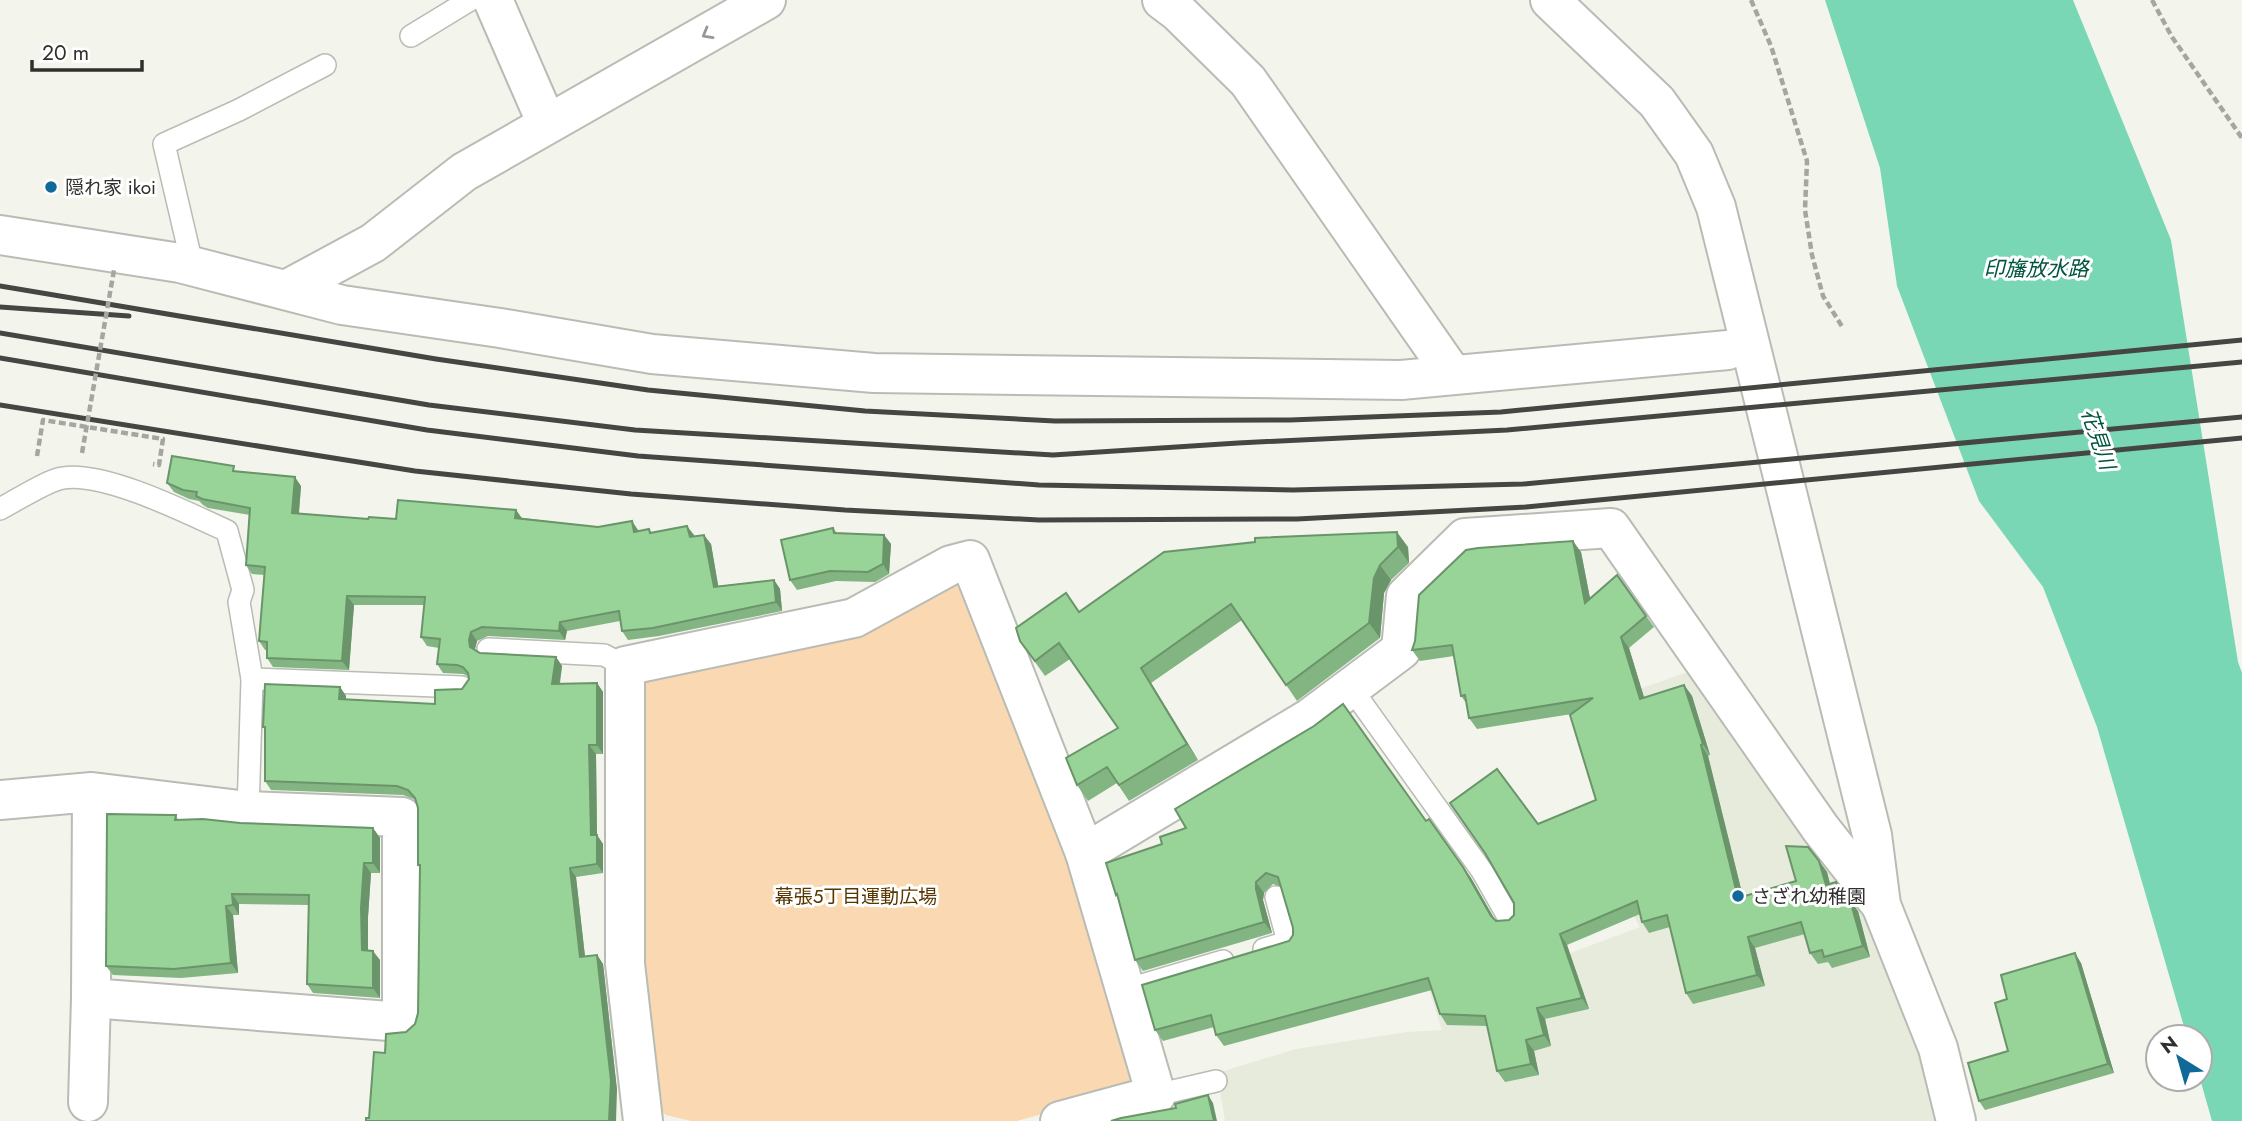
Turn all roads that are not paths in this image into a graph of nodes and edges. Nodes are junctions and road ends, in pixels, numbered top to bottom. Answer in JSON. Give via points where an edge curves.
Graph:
{"nodes":[{"id":1,"x":470,"y":0,"type":"edge"},
{"id":2,"x":493,"y":0,"type":"edge"},
{"id":3,"x":766,"y":0,"type":"edge"},
{"id":4,"x":1162,"y":0,"type":"edge"},
{"id":5,"x":1569,"y":6,"type":"edge"},
{"id":6,"x":411,"y":36,"type":"dead end"},
{"id":7,"x":325,"y":65,"type":"dead end"},
{"id":8,"x":547,"y":124,"type":"junction"},
{"id":9,"x":0,"y":235,"type":"edge"},
{"id":10,"x":192,"y":268,"type":"junction"},
{"id":11,"x":286,"y":290,"type":"junction"},
{"id":12,"x":1728,"y":350,"type":"dead end"},
{"id":13,"x":1453,"y":375,"type":"junction"},
{"id":14,"x":0,"y":509,"type":"edge"},
{"id":15,"x":488,"y":649,"type":"dead end"},
{"id":16,"x":625,"y":666,"type":"junction"},
{"id":17,"x":252,"y":679,"type":"junction"},
{"id":18,"x":462,"y":687,"type":"edge"},
{"id":19,"x":1351,"y":688,"type":"junction"},
{"id":20,"x":92,"y":792,"type":"junction"},
{"id":21,"x":0,"y":800,"type":"edge"},
{"id":22,"x":248,"y":811,"type":"junction"},
{"id":23,"x":1086,"y":853,"type":"junction"},
{"id":24,"x":1276,"y":897,"type":"edge"},
{"id":25,"x":1881,"y":905,"type":"junction"},
{"id":26,"x":1510,"y":920,"type":"edge"},
{"id":27,"x":1125,"y":990,"type":"junction"},
{"id":28,"x":91,"y":998,"type":"junction"},
{"id":29,"x":1216,"y":1081,"type":"dead end"},
{"id":30,"x":88,"y":1102,"type":"dead end"},
{"id":31,"x":1149,"y":1105,"type":"edge"},
{"id":32,"x":643,"y":1121,"type":"edge"},
{"id":33,"x":1060,"y":1121,"type":"edge"},
{"id":34,"x":1956,"y":1121,"type":"edge"}],
"edges":[{"from":1,"to":6,"type":"lane"},
{"from":2,"to":8,"type":"street"},
{"from":3,"to":8,"type":"street","one_way":true},
{"from":4,"to":13,"type":"street","via":[[1248,81]]},
{"from":5,"to":25,"type":"street","via":[[1657,102],[1694,154],[1716,207],[1872,835]]},
{"from":7,"to":10,"type":"lane","via":[[164,144]]},
{"from":8,"to":11,"type":"street","via":[[464,172],[373,243]]},
{"from":9,"to":10,"type":"street"},
{"from":10,"to":11,"type":"street"},
{"from":11,"to":13,"type":"street","via":[[342,305],[652,354],[874,373],[1401,380]]},
{"from":12,"to":13,"type":"street"},
{"from":14,"to":17,"type":"lane","via":[[61,478],[85,478],[147,495],[227,531],[243,590],[239,602]]},
{"from":15,"to":16,"type":"lane","via":[[604,655]]},
{"from":16,"to":23,"type":"street","via":[[854,618],[951,565],[970,560]]},
{"from":16,"to":32,"type":"street","via":[[625,964]]},
{"from":17,"to":18,"type":"lane"},
{"from":17,"to":22,"type":"lane"},
{"from":19,"to":23,"type":"street"},
{"from":19,"to":25,"type":"street","via":[[1401,650],[1406,596],[1465,538],[1611,528],[1821,829]]},
{"from":19,"to":26,"type":"lane","via":[[1482,871]]},
{"from":20,"to":21,"type":"street"},
{"from":20,"to":22,"type":"street"},
{"from":20,"to":28,"type":"street"},
{"from":22,"to":28,"type":"street","via":[[402,817],[402,1022]]},
{"from":23,"to":27,"type":"street"},
{"from":24,"to":27,"type":"lane","via":[[1288,942]]},
{"from":25,"to":34,"type":"street","via":[[1938,1048]]},
{"from":27,"to":31,"type":"street"},
{"from":28,"to":30,"type":"street"},
{"from":29,"to":31,"type":"lane"},
{"from":31,"to":33,"type":"street"}]}
